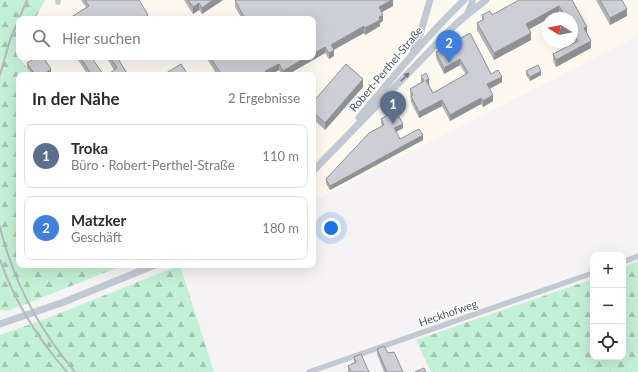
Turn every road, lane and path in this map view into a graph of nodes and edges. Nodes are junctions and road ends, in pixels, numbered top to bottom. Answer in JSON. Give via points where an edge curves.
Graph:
{"nodes":[{"id":1,"x":430,"y":0,"type":"edge"},
{"id":2,"x":464,"y":0,"type":"edge"},
{"id":3,"x":472,"y":0,"type":"edge"},
{"id":4,"x":486,"y":0,"type":"edge"},
{"id":5,"x":468,"y":14,"type":"junction"},
{"id":6,"x":409,"y":57,"type":"junction"},
{"id":7,"x":329,"y":155,"type":"junction"},
{"id":8,"x":316,"y":167,"type":"edge"},
{"id":9,"x":638,"y":256,"type":"edge"},
{"id":10,"x":626,"y":261,"type":"edge"},
{"id":11,"x":148,"y":268,"type":"edge"},
{"id":12,"x":590,"y":273,"type":"edge"},
{"id":13,"x":0,"y":324,"type":"edge"},
{"id":14,"x":309,"y":372,"type":"edge"}],
"edges":[{"from":1,"to":6,"type":"street","via":[[421,31]]},
{"from":2,"to":6,"type":"street","name":"Robert-Perthel-Straße"},
{"from":3,"to":5,"type":"street"},
{"from":4,"to":5,"type":"street","name":"Robert-Perthel-Straße"},
{"from":7,"to":5,"type":"street","name":"Robert-Perthel-Straße","one_way":true},
{"from":6,"to":7,"type":"street","name":"Robert-Perthel-Straße"},
{"from":7,"to":8,"type":"street","name":"Robert-Perthel-Straße"},
{"from":9,"to":10,"type":"street"},
{"from":11,"to":13,"type":"street","via":[[64,302]]},
{"from":12,"to":14,"type":"street","name":"Heckhofweg"}]}
